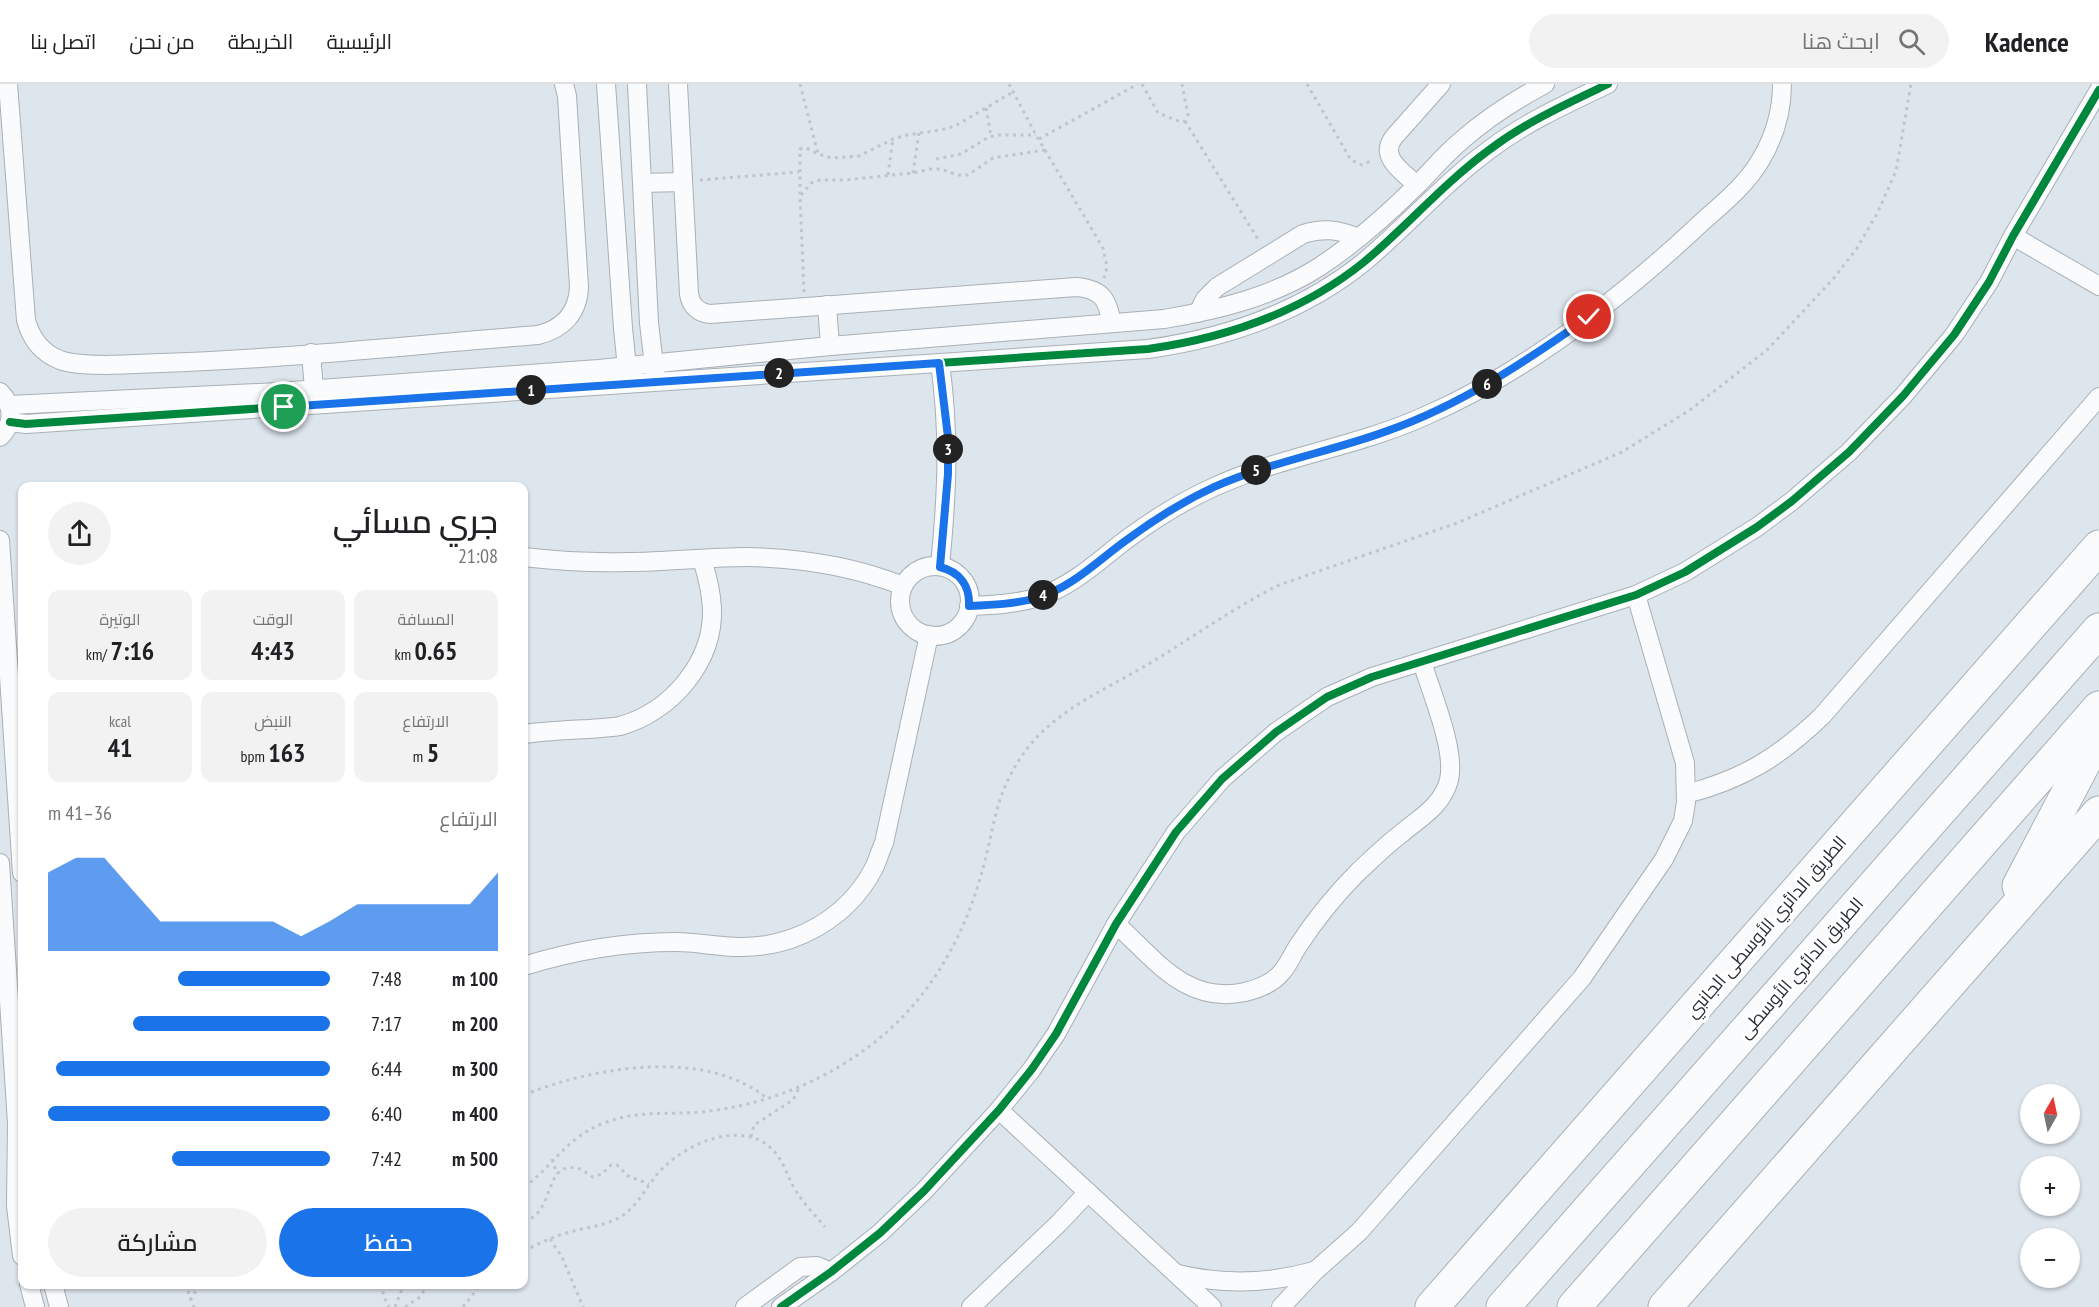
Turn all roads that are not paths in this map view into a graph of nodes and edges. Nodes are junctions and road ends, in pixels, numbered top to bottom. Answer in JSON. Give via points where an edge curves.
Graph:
{"nodes":[{"id":1,"x":8,"y":84,"type":"edge"},
{"id":2,"x":564,"y":84,"type":"edge"},
{"id":3,"x":606,"y":84,"type":"edge"},
{"id":4,"x":637,"y":84,"type":"edge"},
{"id":5,"x":678,"y":84,"type":"edge"},
{"id":6,"x":1441,"y":84,"type":"edge"},
{"id":7,"x":1545,"y":84,"type":"edge"},
{"id":8,"x":1608,"y":84,"type":"edge"},
{"id":9,"x":1782,"y":84,"type":"edge"},
{"id":10,"x":2094,"y":84,"type":"edge"},
{"id":11,"x":2099,"y":89,"type":"edge"},
{"id":12,"x":683,"y":182,"type":"junction"},
{"id":13,"x":642,"y":183,"type":"junction"},
{"id":14,"x":1417,"y":185,"type":"junction"},
{"id":15,"x":2013,"y":236,"type":"junction"},
{"id":16,"x":1358,"y":238,"type":"junction"},
{"id":17,"x":2099,"y":286,"type":"edge"},
{"id":18,"x":827,"y":305,"type":"junction"},
{"id":19,"x":1198,"y":313,"type":"junction"},
{"id":20,"x":1112,"y":323,"type":"junction"},
{"id":21,"x":831,"y":346,"type":"junction"},
{"id":22,"x":311,"y":353,"type":"junction"},
{"id":23,"x":756,"y":353,"type":"junction"},
{"id":24,"x":939,"y":363,"type":"junction"},
{"id":25,"x":654,"y":373,"type":"junction"},
{"id":26,"x":757,"y":374,"type":"junction"},
{"id":27,"x":627,"y":375,"type":"junction"},
{"id":28,"x":314,"y":389,"type":"junction"},
{"id":29,"x":2099,"y":397,"type":"edge"},
{"id":30,"x":4,"y":421,"type":"edge"},
{"id":31,"x":0,"y":540,"type":"edge"},
{"id":32,"x":2099,"y":547,"type":"edge"},
{"id":33,"x":528,"y":557,"type":"edge"},
{"id":34,"x":702,"y":559,"type":"junction"},
{"id":35,"x":940,"y":567,"type":"junction"},
{"id":36,"x":903,"y":586,"type":"junction"},
{"id":37,"x":1636,"y":595,"type":"junction"},
{"id":38,"x":969,"y":606,"type":"junction"},
{"id":39,"x":2099,"y":630,"type":"edge"},
{"id":40,"x":929,"y":635,"type":"junction"},
{"id":41,"x":1422,"y":662,"type":"junction"},
{"id":42,"x":2099,"y":708,"type":"edge"},
{"id":43,"x":528,"y":734,"type":"edge"},
{"id":44,"x":2099,"y":734,"type":"edge"},
{"id":45,"x":7,"y":747,"type":"edge"},
{"id":46,"x":9,"y":793,"type":"edge"},
{"id":47,"x":1686,"y":794,"type":"junction"},
{"id":48,"x":2099,"y":813,"type":"edge"},
{"id":49,"x":18,"y":848,"type":"edge"},
{"id":50,"x":0,"y":863,"type":"edge"},
{"id":51,"x":1116,"y":924,"type":"junction"},
{"id":52,"x":1991,"y":938,"type":"junction"},
{"id":53,"x":528,"y":965,"type":"edge"},
{"id":54,"x":999,"y":1110,"type":"junction"},
{"id":55,"x":16,"y":1157,"type":"junction"},
{"id":56,"x":0,"y":1170,"type":"edge"},
{"id":57,"x":1088,"y":1192,"type":"junction"},
{"id":58,"x":8,"y":1204,"type":"edge"},
{"id":59,"x":18,"y":1241,"type":"edge"},
{"id":60,"x":1315,"y":1271,"type":"junction"},
{"id":61,"x":831,"y":1272,"type":"junction"},
{"id":62,"x":1176,"y":1274,"type":"junction"},
{"id":63,"x":30,"y":1289,"type":"edge"},
{"id":64,"x":54,"y":1289,"type":"edge"},
{"id":65,"x":35,"y":1307,"type":"edge"},
{"id":66,"x":59,"y":1307,"type":"edge"},
{"id":67,"x":745,"y":1307,"type":"edge"},
{"id":68,"x":781,"y":1307,"type":"edge"},
{"id":69,"x":971,"y":1307,"type":"edge"},
{"id":70,"x":1212,"y":1307,"type":"edge"},
{"id":71,"x":1281,"y":1307,"type":"edge"},
{"id":72,"x":1432,"y":1307,"type":"edge"},
{"id":73,"x":1503,"y":1307,"type":"edge"},
{"id":74,"x":1574,"y":1307,"type":"edge"},
{"id":75,"x":1665,"y":1307,"type":"edge"}],
"edges":[{"from":1,"to":22,"type":"street","via":[[26,320],[32,337],[43,350],[61,360],[81,363],[175,362]]},
{"from":2,"to":22,"type":"street","via":[[579,287],[576,305],[565,322],[538,335]]},
{"from":3,"to":27,"type":"street"},
{"from":4,"to":13,"type":"street"},
{"from":5,"to":12,"type":"street"},
{"from":6,"to":14,"type":"street","via":[[1388,147],[1393,163]]},
{"from":7,"to":14,"type":"street","via":[[1483,123]]},
{"from":8,"to":24,"type":"street","via":[[1515,131],[1464,170],[1340,280],[1261,320],[1205,339],[1148,349]]},
{"from":9,"to":38,"type":"street","via":[[1778,117],[1770,140],[1745,181],[1650,269],[1538,352],[1459,401],[1423,417],[1351,444],[1266,466],[1212,488],[1154,521],[1061,588],[1013,603]]},
{"from":10,"to":11,"type":"street"},
{"from":11,"to":15,"type":"street"},
{"from":12,"to":13,"type":"street"},
{"from":12,"to":18,"type":"street","via":[[689,294],[694,306],[711,314]]},
{"from":13,"to":25,"type":"street"},
{"from":14,"to":16,"type":"street"},
{"from":15,"to":17,"type":"street"},
{"from":15,"to":37,"type":"street","via":[[1954,335],[1849,452],[1757,527],[1685,572]]},
{"from":16,"to":19,"type":"street","via":[[1317,268],[1262,296]]},
{"from":16,"to":19,"type":"street","via":[[1336,230],[1303,234],[1217,287],[1205,298]]},
{"from":18,"to":20,"type":"street","via":[[1077,287],[1094,291],[1108,303]]},
{"from":18,"to":21,"type":"street"},
{"from":19,"to":20,"type":"street"},
{"from":20,"to":21,"type":"street"},
{"from":21,"to":23,"type":"street"},
{"from":22,"to":28,"type":"street"},
{"from":23,"to":25,"type":"street"},
{"from":23,"to":26,"type":"street"},
{"from":24,"to":26,"type":"street"},
{"from":24,"to":35,"type":"street","via":[[948,437]]},
{"from":25,"to":26,"type":"street"},
{"from":25,"to":27,"type":"street"},
{"from":27,"to":28,"type":"street"},
{"from":27,"to":30,"type":"street","via":[[26,424]]},
{"from":28,"to":30,"type":"street"},
{"from":29,"to":47,"type":"street","via":[[1822,716],[1762,764],[1718,786]]},
{"from":31,"to":45,"type":"street"},
{"from":32,"to":72,"type":"highway","name":"الطريق الدائري الأوسطى الجانبي"},
{"from":33,"to":34,"type":"street","via":[[590,562]]},
{"from":34,"to":36,"type":"street","via":[[755,557],[822,563]]},
{"from":34,"to":43,"type":"street","via":[[710,584],[712,610],[708,637],[699,662],[666,703],[618,726]]},
{"from":35,"to":36,"type":"street","via":[[922,568]]},
{"from":35,"to":38,"type":"street","via":[[963,580]]},
{"from":36,"to":40,"type":"street","via":[[900,604],[906,621]]},
{"from":37,"to":41,"type":"street"},
{"from":37,"to":47,"type":"street","via":[[1681,745]]},
{"from":38,"to":40,"type":"street","via":[[955,629]]},
{"from":39,"to":73,"type":"highway","name":"الطريق الدائري الأوسطى"},
{"from":40,"to":53,"type":"street","via":[[884,843],[859,892],[840,912],[809,932],[765,946],[642,943],[574,953]]},
{"from":41,"to":51,"type":"street","via":[[1372,677],[1327,697],[1248,755],[1176,832]]},
{"from":41,"to":51,"type":"street","via":[[1449,753],[1446,789],[1428,813],[1379,852],[1342,889],[1281,974],[1249,991],[1201,991],[1180,982]]},
{"from":42,"to":74,"type":"highway"},
{"from":44,"to":52,"type":"highway"},
{"from":45,"to":46,"type":"street"},
{"from":46,"to":49,"type":"street"},
{"from":47,"to":60,"type":"street","via":[[1683,821],[1664,859],[1582,978],[1359,1232]]},
{"from":48,"to":52,"type":"highway"},
{"from":50,"to":55,"type":"street"},
{"from":51,"to":54,"type":"street","via":[[1056,1034]]},
{"from":52,"to":75,"type":"highway"},
{"from":54,"to":57,"type":"street"},
{"from":54,"to":61,"type":"street","via":[[903,1212]]},
{"from":55,"to":56,"type":"street"},
{"from":55,"to":58,"type":"street"},
{"from":57,"to":62,"type":"street"},
{"from":57,"to":69,"type":"street"},
{"from":58,"to":59,"type":"street"},
{"from":60,"to":62,"type":"street","via":[[1251,1282],[1213,1281]]},
{"from":60,"to":71,"type":"street"},
{"from":61,"to":67,"type":"street","via":[[817,1266],[800,1267]]},
{"from":61,"to":68,"type":"street"},
{"from":62,"to":70,"type":"street"},
{"from":63,"to":65,"type":"street"},
{"from":64,"to":66,"type":"street"}]}
